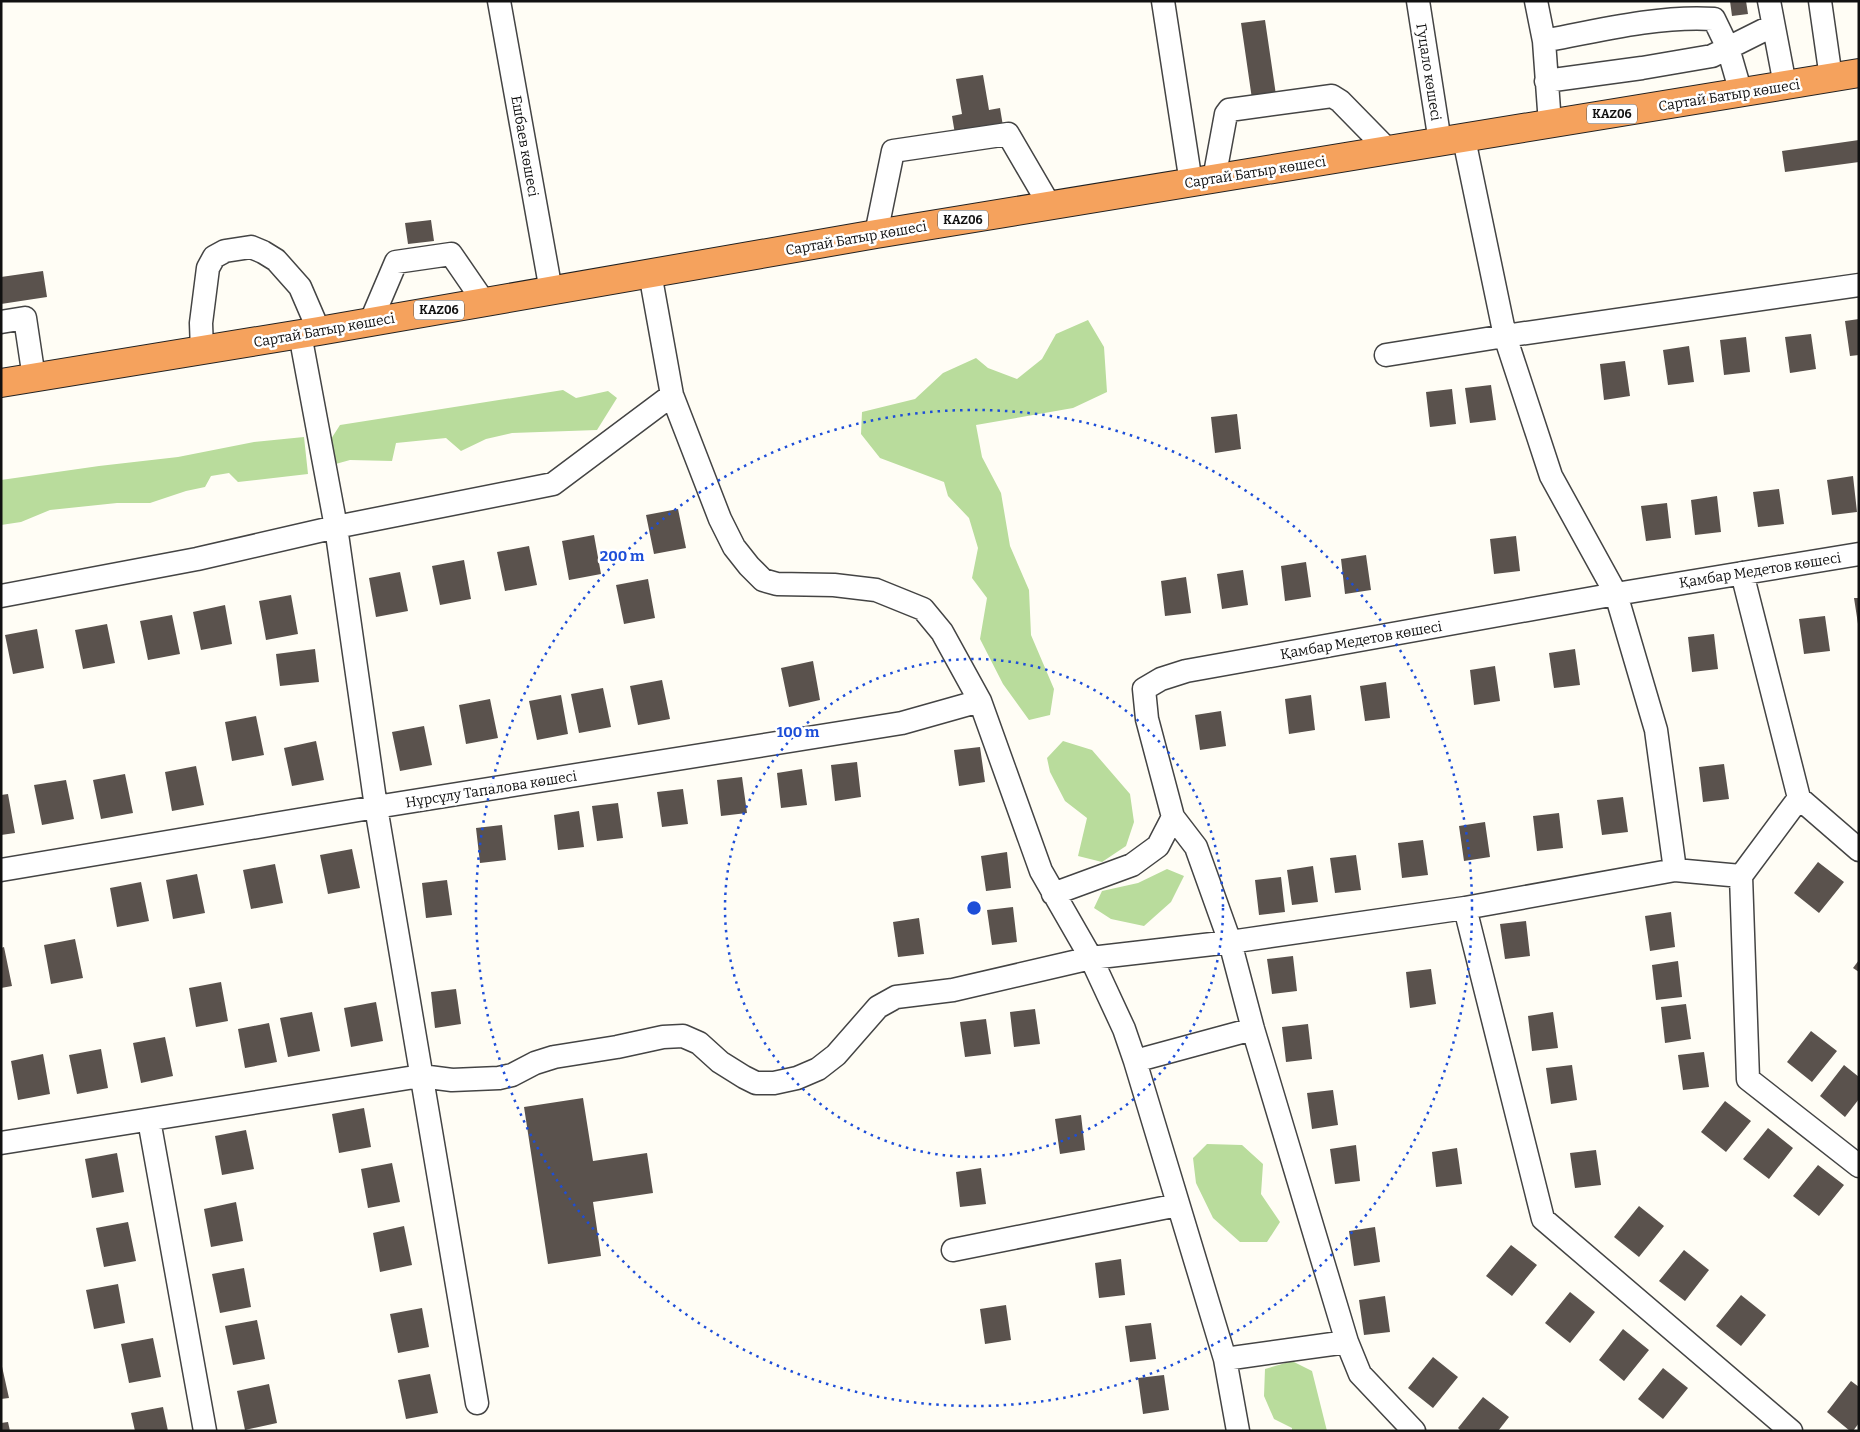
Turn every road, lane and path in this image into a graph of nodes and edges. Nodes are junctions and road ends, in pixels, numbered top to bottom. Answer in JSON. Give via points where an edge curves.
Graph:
{"nodes":[{"id":1,"x":499,"y":1,"type":"edge"},
{"id":2,"x":1163,"y":1,"type":"edge"},
{"id":3,"x":1418,"y":1,"type":"edge"},
{"id":4,"x":1536,"y":1,"type":"edge"},
{"id":5,"x":1768,"y":1,"type":"edge"},
{"id":6,"x":1820,"y":1,"type":"edge"},
{"id":7,"x":1712,"y":10,"type":"edge"},
{"id":8,"x":1772,"y":26,"type":"junction"},
{"id":9,"x":1544,"y":40,"type":"junction"},
{"id":10,"x":1728,"y":48,"type":"junction"},
{"id":11,"x":1859,"y":73,"type":"edge"},
{"id":12,"x":1831,"y":78,"type":"junction"},
{"id":13,"x":1546,"y":81,"type":"junction"},
{"id":14,"x":1785,"y":85,"type":"junction"},
{"id":15,"x":1741,"y":92,"type":"junction"},
{"id":16,"x":1550,"y":124,"type":"junction"},
{"id":17,"x":1452,"y":140,"type":"junction"},
{"id":18,"x":1389,"y":151,"type":"junction"},
{"id":19,"x":1202,"y":181,"type":"junction"},
{"id":20,"x":1050,"y":206,"type":"junction"},
{"id":21,"x":876,"y":234,"type":"junction"},
{"id":22,"x":650,"y":273,"type":"junction"},
{"id":23,"x":1859,"y":285,"type":"edge"},
{"id":24,"x":551,"y":291,"type":"junction"},
{"id":25,"x":484,"y":302,"type":"junction"},
{"id":26,"x":1,"y":322,"type":"edge"},
{"id":27,"x":370,"y":322,"type":"junction"},
{"id":28,"x":310,"y":333,"type":"junction"},
{"id":29,"x":1505,"y":336,"type":"junction"},
{"id":30,"x":202,"y":350,"type":"junction"},
{"id":31,"x":1386,"y":355,"type":"dead end"},
{"id":32,"x":34,"y":378,"type":"junction"},
{"id":33,"x":1,"y":383,"type":"edge"},
{"id":34,"x":672,"y":395,"type":"junction"},
{"id":35,"x":336,"y":527,"type":"junction"},
{"id":36,"x":1859,"y":554,"type":"edge"},
{"id":37,"x":1742,"y":573,"type":"junction"},
{"id":38,"x":1616,"y":594,"type":"junction"},
{"id":39,"x":1,"y":596,"type":"edge"},
{"id":40,"x":980,"y":701,"type":"junction"},
{"id":41,"x":1799,"y":798,"type":"junction"},
{"id":42,"x":376,"y":807,"type":"junction"},
{"id":43,"x":1173,"y":817,"type":"junction"},
{"id":44,"x":1859,"y":850,"type":"edge"},
{"id":45,"x":1,"y":870,"type":"edge"},
{"id":46,"x":1675,"y":870,"type":"junction"},
{"id":47,"x":1741,"y":876,"type":"junction"},
{"id":48,"x":1054,"y":894,"type":"junction"},
{"id":49,"x":1464,"y":908,"type":"junction"},
{"id":50,"x":1230,"y":942,"type":"junction"},
{"id":51,"x":1091,"y":958,"type":"junction"},
{"id":52,"x":1253,"y":1029,"type":"junction"},
{"id":53,"x":1135,"y":1061,"type":"junction"},
{"id":54,"x":421,"y":1076,"type":"junction"},
{"id":55,"x":148,"y":1120,"type":"junction"},
{"id":56,"x":1,"y":1143,"type":"edge"},
{"id":57,"x":1859,"y":1166,"type":"edge"},
{"id":58,"x":1178,"y":1205,"type":"junction"},
{"id":59,"x":953,"y":1250,"type":"dead end"},
{"id":60,"x":1347,"y":1342,"type":"junction"},
{"id":61,"x":1225,"y":1360,"type":"junction"},
{"id":62,"x":477,"y":1403,"type":"dead end"},
{"id":63,"x":205,"y":1431,"type":"edge"},
{"id":64,"x":1238,"y":1431,"type":"edge"},
{"id":65,"x":1414,"y":1431,"type":"edge"},
{"id":66,"x":1791,"y":1431,"type":"edge"}],
"edges":[{"from":1,"to":24,"type":"street","name":"Ешбаев көшесі"},
{"from":2,"to":19,"type":"street"},
{"from":3,"to":17,"type":"street","name":"Гуцало көшесі"},
{"from":4,"to":9,"type":"street"},
{"from":5,"to":8,"type":"street"},
{"from":6,"to":12,"type":"street"},
{"from":7,"to":9,"type":"street","via":[[1702,18],[1640,24]]},
{"from":7,"to":10,"type":"street"},
{"from":8,"to":10,"type":"street"},
{"from":8,"to":14,"type":"street"},
{"from":9,"to":13,"type":"street"},
{"from":10,"to":13,"type":"street","via":[[1696,60]]},
{"from":10,"to":15,"type":"street"},
{"from":11,"to":12,"type":"highway","name":"Сартай Батыр көшесі","number":"KАZ06"},
{"from":12,"to":14,"type":"highway","name":"Сартай Батыр көшесі","number":"KАZ06"},
{"from":13,"to":16,"type":"street"},
{"from":14,"to":15,"type":"highway","name":"Сартай Батыр көшесі","number":"KАZ06"},
{"from":15,"to":16,"type":"highway","name":"Сартай Батыр көшесі","number":"KАZ06"},
{"from":16,"to":17,"type":"highway","name":"Сартай Батыр көшесі","number":"KАZ06"},
{"from":17,"to":18,"type":"highway","name":"Сартай Батыр көшесі","number":"KАZ06"},
{"from":17,"to":29,"type":"street","name":"Гуцало көшесі"},
{"from":18,"to":19,"type":"highway","name":"Сартай Батыр көшесі","number":"KАZ06"},
{"from":18,"to":19,"type":"street","via":[[1332,96],[1229,110]]},
{"from":19,"to":20,"type":"highway","name":"Сартай Батыр көшесі","number":"KАZ06"},
{"from":20,"to":21,"type":"highway","name":"Сартай Батыр көшесі","number":"KАZ06"},
{"from":20,"to":21,"type":"street","via":[[1008,134],[893,151]]},
{"from":21,"to":22,"type":"highway","name":"Сартай Батыр көшесі","number":"KАZ06"},
{"from":22,"to":24,"type":"highway","name":"Сартай Батыр көшесі","number":"KАZ06"},
{"from":22,"to":34,"type":"street"},
{"from":23,"to":29,"type":"street"},
{"from":24,"to":25,"type":"highway","name":"Сартай Батыр көшесі","number":"KАZ06"},
{"from":25,"to":27,"type":"highway","name":"Сартай Батыр көшесі","number":"KАZ06"},
{"from":25,"to":27,"type":"street","via":[[451,254],[396,262]]},
{"from":26,"to":32,"type":"street","via":[[25,318]]},
{"from":27,"to":28,"type":"highway","name":"Сартай Батыр көшесі","number":"KАZ06"},
{"from":28,"to":30,"type":"highway","name":"Сартай Батыр көшесі","number":"KАZ06"},
{"from":28,"to":30,"type":"street","via":[[300,287],[276,260],[251,247],[225,251],[214,257],[208,268]]},
{"from":28,"to":35,"type":"street"},
{"from":29,"to":31,"type":"street"},
{"from":29,"to":38,"type":"street","name":"Гуцало көшесі","via":[[1550,476]]},
{"from":30,"to":32,"type":"highway","name":"Сартай Батыр көшесі","number":"KАZ06"},
{"from":32,"to":33,"type":"highway","name":"Сартай Батыр көшесі","number":"KАZ06"},
{"from":34,"to":35,"type":"street","via":[[552,484]]},
{"from":34,"to":40,"type":"street","via":[[720,519],[734,547],[757,575],[777,584],[876,590],[923,609],[942,632]]},
{"from":35,"to":39,"type":"street","via":[[197,559]]},
{"from":35,"to":42,"type":"street"},
{"from":36,"to":37,"type":"street","name":"Қамбар Медетов көшесі"},
{"from":37,"to":38,"type":"street","name":"Қамбар Медетов көшесі"},
{"from":37,"to":41,"type":"street"},
{"from":38,"to":43,"type":"street","name":"Қамбар Медетов көшесі","via":[[1161,678],[1144,689],[1147,719]]},
{"from":38,"to":46,"type":"street","name":"Гуцало көшесі","via":[[1656,730]]},
{"from":40,"to":42,"type":"street","name":"Нұрсұлу Тапалова көшесі","via":[[902,722]]},
{"from":40,"to":48,"type":"street","via":[[1041,871]]},
{"from":41,"to":44,"type":"street"},
{"from":41,"to":47,"type":"street"},
{"from":42,"to":45,"type":"street","name":"Нұрсұлу Тапалова көшесі"},
{"from":42,"to":54,"type":"street"},
{"from":43,"to":48,"type":"street","via":[[1158,846],[1132,866]]},
{"from":43,"to":50,"type":"street","via":[[1196,846]]},
{"from":46,"to":47,"type":"street"},
{"from":46,"to":49,"type":"street"},
{"from":47,"to":57,"type":"street","via":[[1748,1079]]},
{"from":48,"to":51,"type":"street"},
{"from":49,"to":50,"type":"street"},
{"from":49,"to":66,"type":"street","via":[[1543,1219]]},
{"from":50,"to":51,"type":"street"},
{"from":50,"to":52,"type":"street"},
{"from":51,"to":53,"type":"street"},
{"from":51,"to":54,"type":"street","via":[[953,990],[896,997],[878,1007],[836,1055],[818,1068],[798,1078],[774,1083],[756,1083],[744,1077],[699,1043],[683,1036],[554,1057],[512,1076],[499,1078],[452,1080]]},
{"from":52,"to":53,"type":"street"},
{"from":52,"to":60,"type":"street"},
{"from":53,"to":58,"type":"street"},
{"from":54,"to":55,"type":"street"},
{"from":54,"to":62,"type":"street"},
{"from":55,"to":56,"type":"street"},
{"from":55,"to":63,"type":"street"},
{"from":58,"to":59,"type":"street"},
{"from":58,"to":61,"type":"street"},
{"from":60,"to":61,"type":"street"},
{"from":60,"to":65,"type":"street","via":[[1360,1374]]},
{"from":61,"to":64,"type":"street"}]}
